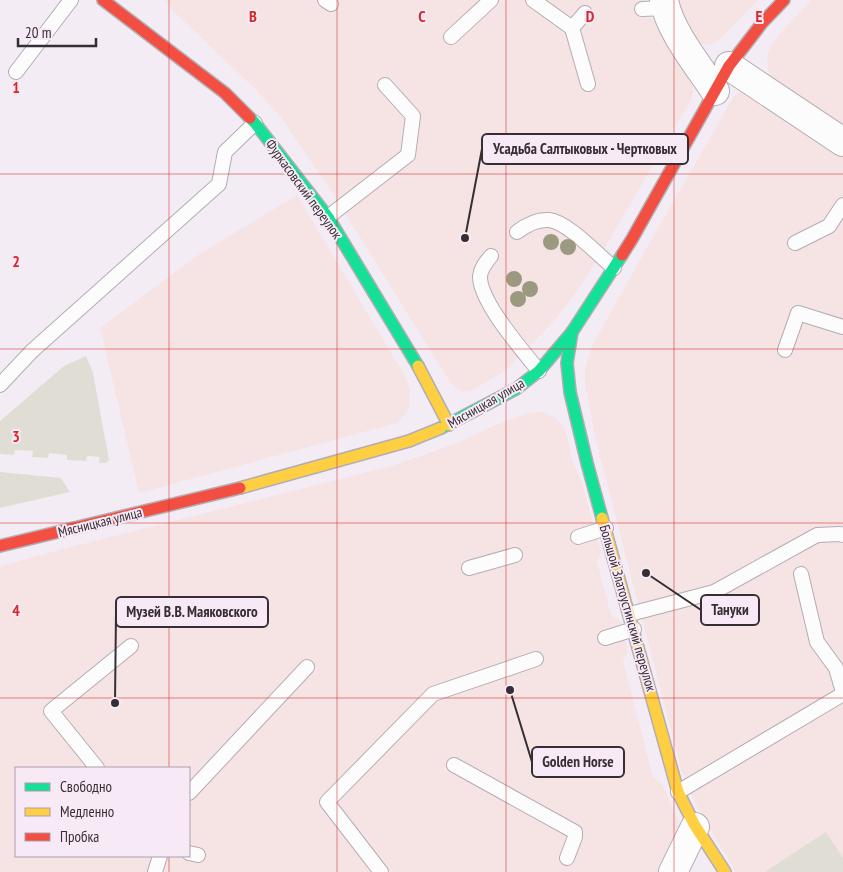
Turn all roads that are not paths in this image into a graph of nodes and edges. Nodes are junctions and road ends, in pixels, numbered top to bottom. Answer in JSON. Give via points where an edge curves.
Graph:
{"nodes":[{"id":1,"x":72,"y":0,"type":"edge"},
{"id":2,"x":491,"y":0,"type":"edge"},
{"id":3,"x":533,"y":0,"type":"edge"},
{"id":4,"x":784,"y":0,"type":"edge"},
{"id":5,"x":120,"y":5,"type":"edge"},
{"id":6,"x":657,"y":6,"type":"edge"},
{"id":7,"x":585,"y":14,"type":"dead end"},
{"id":8,"x":572,"y":28,"type":"junction"},
{"id":9,"x":451,"y":37,"type":"dead end"},
{"id":10,"x":729,"y":66,"type":"junction"},
{"id":11,"x":16,"y":72,"type":"dead end"},
{"id":12,"x":588,"y":84,"type":"dead end"},
{"id":13,"x":385,"y":85,"type":"dead end"},
{"id":14,"x":715,"y":90,"type":"junction"},
{"id":15,"x":255,"y":123,"type":"junction"},
{"id":16,"x":843,"y":142,"type":"edge"},
{"id":17,"x":843,"y":205,"type":"edge"},
{"id":18,"x":328,"y":217,"type":"junction"},
{"id":19,"x":517,"y":232,"type":"dead end"},
{"id":20,"x":794,"y":244,"type":"dead end"},
{"id":21,"x":491,"y":256,"type":"dead end"},
{"id":22,"x":614,"y":268,"type":"junction"},
{"id":23,"x":843,"y":328,"type":"edge"},
{"id":24,"x":572,"y":332,"type":"junction"},
{"id":25,"x":784,"y":350,"type":"dead end"},
{"id":26,"x":539,"y":371,"type":"junction"},
{"id":27,"x":0,"y":385,"type":"edge"},
{"id":28,"x":449,"y":425,"type":"junction"},
{"id":29,"x":606,"y":528,"type":"junction"},
{"id":30,"x":843,"y":535,"type":"edge"},
{"id":31,"x":578,"y":537,"type":"dead end"},
{"id":32,"x":0,"y":546,"type":"edge"},
{"id":33,"x":515,"y":555,"type":"dead end"},
{"id":34,"x":469,"y":568,"type":"dead end"},
{"id":35,"x":801,"y":574,"type":"dead end"},
{"id":36,"x":630,"y":614,"type":"junction"},
{"id":37,"x":634,"y":629,"type":"junction"},
{"id":38,"x":605,"y":638,"type":"dead end"},
{"id":39,"x":131,"y":646,"type":"dead end"},
{"id":40,"x":536,"y":659,"type":"dead end"},
{"id":41,"x":307,"y":667,"type":"dead end"},
{"id":42,"x":843,"y":693,"type":"edge"},
{"id":43,"x":454,"y":764,"type":"dead end"},
{"id":44,"x":96,"y":767,"type":"edge"},
{"id":45,"x":190,"y":792,"type":"edge"},
{"id":46,"x":678,"y":792,"type":"junction"},
{"id":47,"x":695,"y":827,"type":"junction"},
{"id":48,"x":160,"y":857,"type":"edge"},
{"id":49,"x":567,"y":858,"type":"dead end"},
{"id":50,"x":155,"y":872,"type":"edge"},
{"id":51,"x":381,"y":872,"type":"edge"},
{"id":52,"x":673,"y":872,"type":"edge"},
{"id":53,"x":725,"y":872,"type":"edge"}],
"edges":[{"from":1,"to":11,"type":"lane"},
{"from":2,"to":9,"type":"lane"},
{"from":3,"to":8,"type":"lane"},
{"from":4,"to":10,"type":"street","name":"Мясницкая улица"},
{"from":5,"to":15,"type":"street","name":"Фуркасовский переулок","via":[[225,93]]},
{"from":6,"to":14,"type":"street"},
{"from":7,"to":8,"type":"lane"},
{"from":8,"to":12,"type":"lane"},
{"from":10,"to":14,"type":"street","name":"Мясницкая улица"},
{"from":10,"to":16,"type":"street"},
{"from":13,"to":18,"type":"lane","via":[[413,116],[408,155]]},
{"from":14,"to":22,"type":"street","name":"Мясницкая улица"},
{"from":15,"to":18,"type":"street","name":"Фуркасовский переулок"},
{"from":15,"to":27,"type":"lane","via":[[225,152],[219,184],[32,351]]},
{"from":17,"to":20,"type":"lane","via":[[830,226]]},
{"from":18,"to":28,"type":"street","name":"Фуркасовский переулок","via":[[416,363]]},
{"from":19,"to":22,"type":"lane","via":[[536,221],[559,222]]},
{"from":21,"to":26,"type":"lane","via":[[480,276],[482,289],[505,327]]},
{"from":22,"to":24,"type":"street","name":"Мясницкая улица"},
{"from":23,"to":25,"type":"lane","via":[[798,313]]},
{"from":24,"to":26,"type":"street","name":"Мясницкая улица"},
{"from":24,"to":29,"type":"street","name":"Большой Златоустинский переулок","via":[[567,363],[570,392]]},
{"from":26,"to":28,"type":"street","name":"Мясницкая улица","via":[[516,389]]},
{"from":28,"to":32,"type":"street","name":"Мясницкая улица","via":[[409,441],[231,491]]},
{"from":29,"to":31,"type":"lane"},
{"from":29,"to":36,"type":"street","name":"Большой Златоустинский переулок"},
{"from":30,"to":36,"type":"lane","via":[[817,535],[714,592]]},
{"from":33,"to":34,"type":"lane"},
{"from":35,"to":42,"type":"lane","via":[[817,642],[836,668]]},
{"from":36,"to":37,"type":"street","name":"Большой Златоустинский переулок"},
{"from":37,"to":38,"type":"lane"},
{"from":37,"to":46,"type":"street","name":"Большой Златоустинский переулок"},
{"from":39,"to":44,"type":"lane","via":[[51,711]]},
{"from":40,"to":51,"type":"lane","via":[[433,694],[327,802]]},
{"from":41,"to":45,"type":"lane"},
{"from":42,"to":46,"type":"lane"},
{"from":43,"to":49,"type":"lane","via":[[575,832]]},
{"from":46,"to":47,"type":"street","name":"Большой Златоустинский переулок"},
{"from":47,"to":52,"type":"street"},
{"from":47,"to":53,"type":"street","name":"Большой Златоустинский переулок"},
{"from":48,"to":50,"type":"lane"}]}
